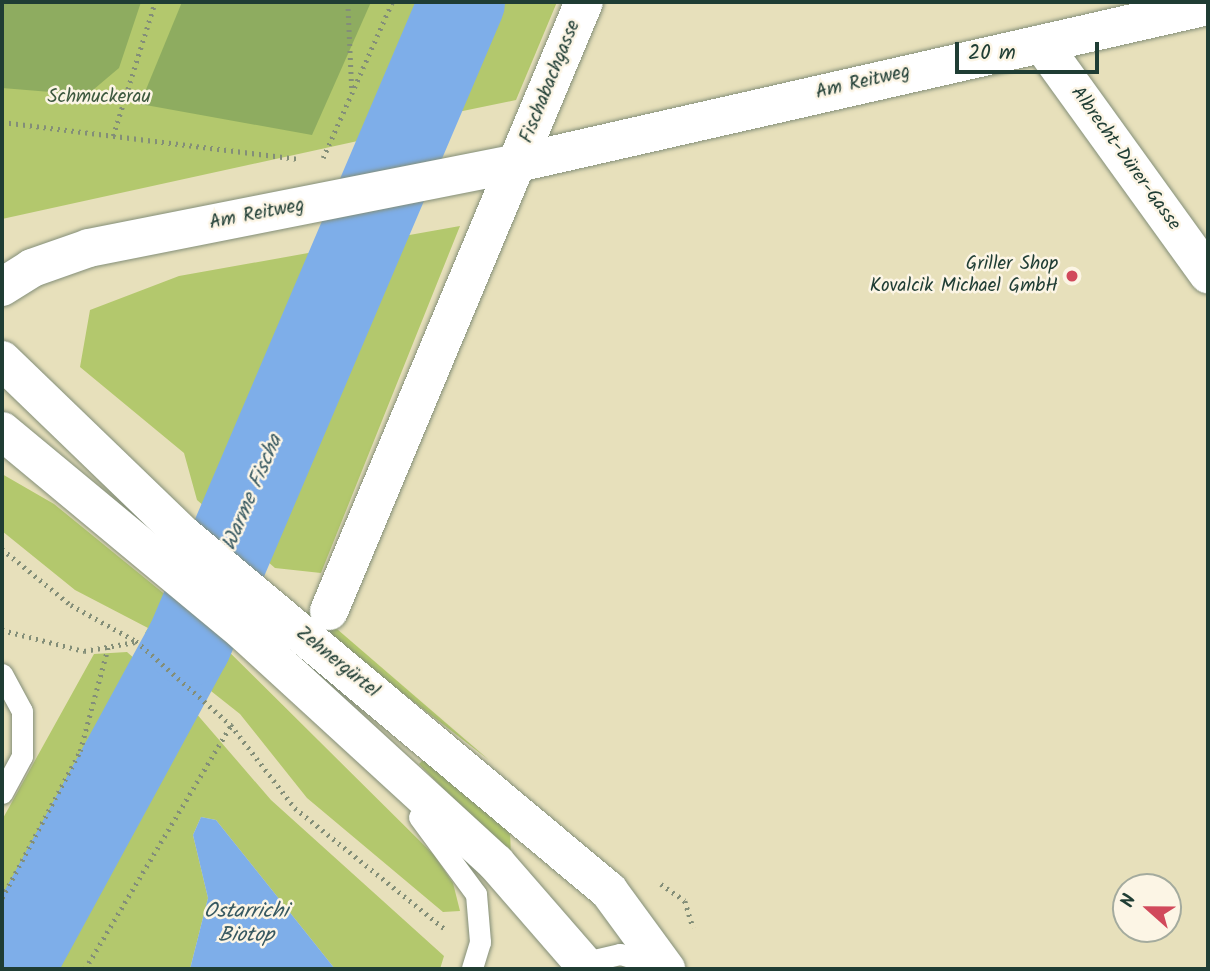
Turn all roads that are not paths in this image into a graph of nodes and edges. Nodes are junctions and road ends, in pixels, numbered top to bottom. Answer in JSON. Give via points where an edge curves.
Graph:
{"nodes":[{"id":1,"x":584,"y":2,"type":"edge"},
{"id":2,"x":1208,"y":6,"type":"edge"},
{"id":3,"x":1042,"y":44,"type":"junction"},
{"id":4,"x":519,"y":163,"type":"junction"},
{"id":5,"x":1208,"y":274,"type":"edge"},
{"id":6,"x":2,"y":287,"type":"edge"},
{"id":7,"x":2,"y":360,"type":"edge"},
{"id":8,"x":2,"y":431,"type":"edge"},
{"id":9,"x":174,"y":549,"type":"junction"},
{"id":10,"x":329,"y":611,"type":"dead end"},
{"id":11,"x":252,"y":616,"type":"junction"},
{"id":12,"x":2,"y":674,"type":"edge"},
{"id":13,"x":314,"y":698,"type":"junction"},
{"id":14,"x":2,"y":793,"type":"edge"},
{"id":15,"x":609,"y":891,"type":"junction"},
{"id":16,"x":595,"y":965,"type":"edge"},
{"id":17,"x":664,"y":968,"type":"edge"},
{"id":18,"x":472,"y":969,"type":"edge"}],
"edges":[{"from":1,"to":4,"type":"street","name":"Fischabachgasse"},
{"from":2,"to":3,"type":"street","name":"Am Reitweg"},
{"from":3,"to":4,"type":"street","name":"Am Reitweg"},
{"from":3,"to":5,"type":"street","name":"Albrecht-Dürer-Gasse"},
{"from":4,"to":6,"type":"street","name":"Am Reitweg","via":[[89,248],[32,268]]},
{"from":4,"to":10,"type":"street"},
{"from":7,"to":9,"type":"street","name":"Zehnergürtel"},
{"from":8,"to":9,"type":"street","name":"Zehnergürtel"},
{"from":9,"to":11,"type":"street","name":"Zehnergürtel"},
{"from":11,"to":13,"type":"street","name":"Zehnergürtel"},
{"from":11,"to":15,"type":"street","name":"Zehnergürtel"},
{"from":12,"to":14,"type":"lane","via":[[22,711],[22,756]]},
{"from":13,"to":16,"type":"street","name":"Zehnergürtel","via":[[496,863]]},
{"from":13,"to":18,"type":"lane","via":[[342,744],[437,834],[476,894],[480,942]]},
{"from":15,"to":16,"type":"lane"},
{"from":15,"to":17,"type":"street","name":"Zehnergürtel"},
{"from":16,"to":17,"type":"lane"}]}
